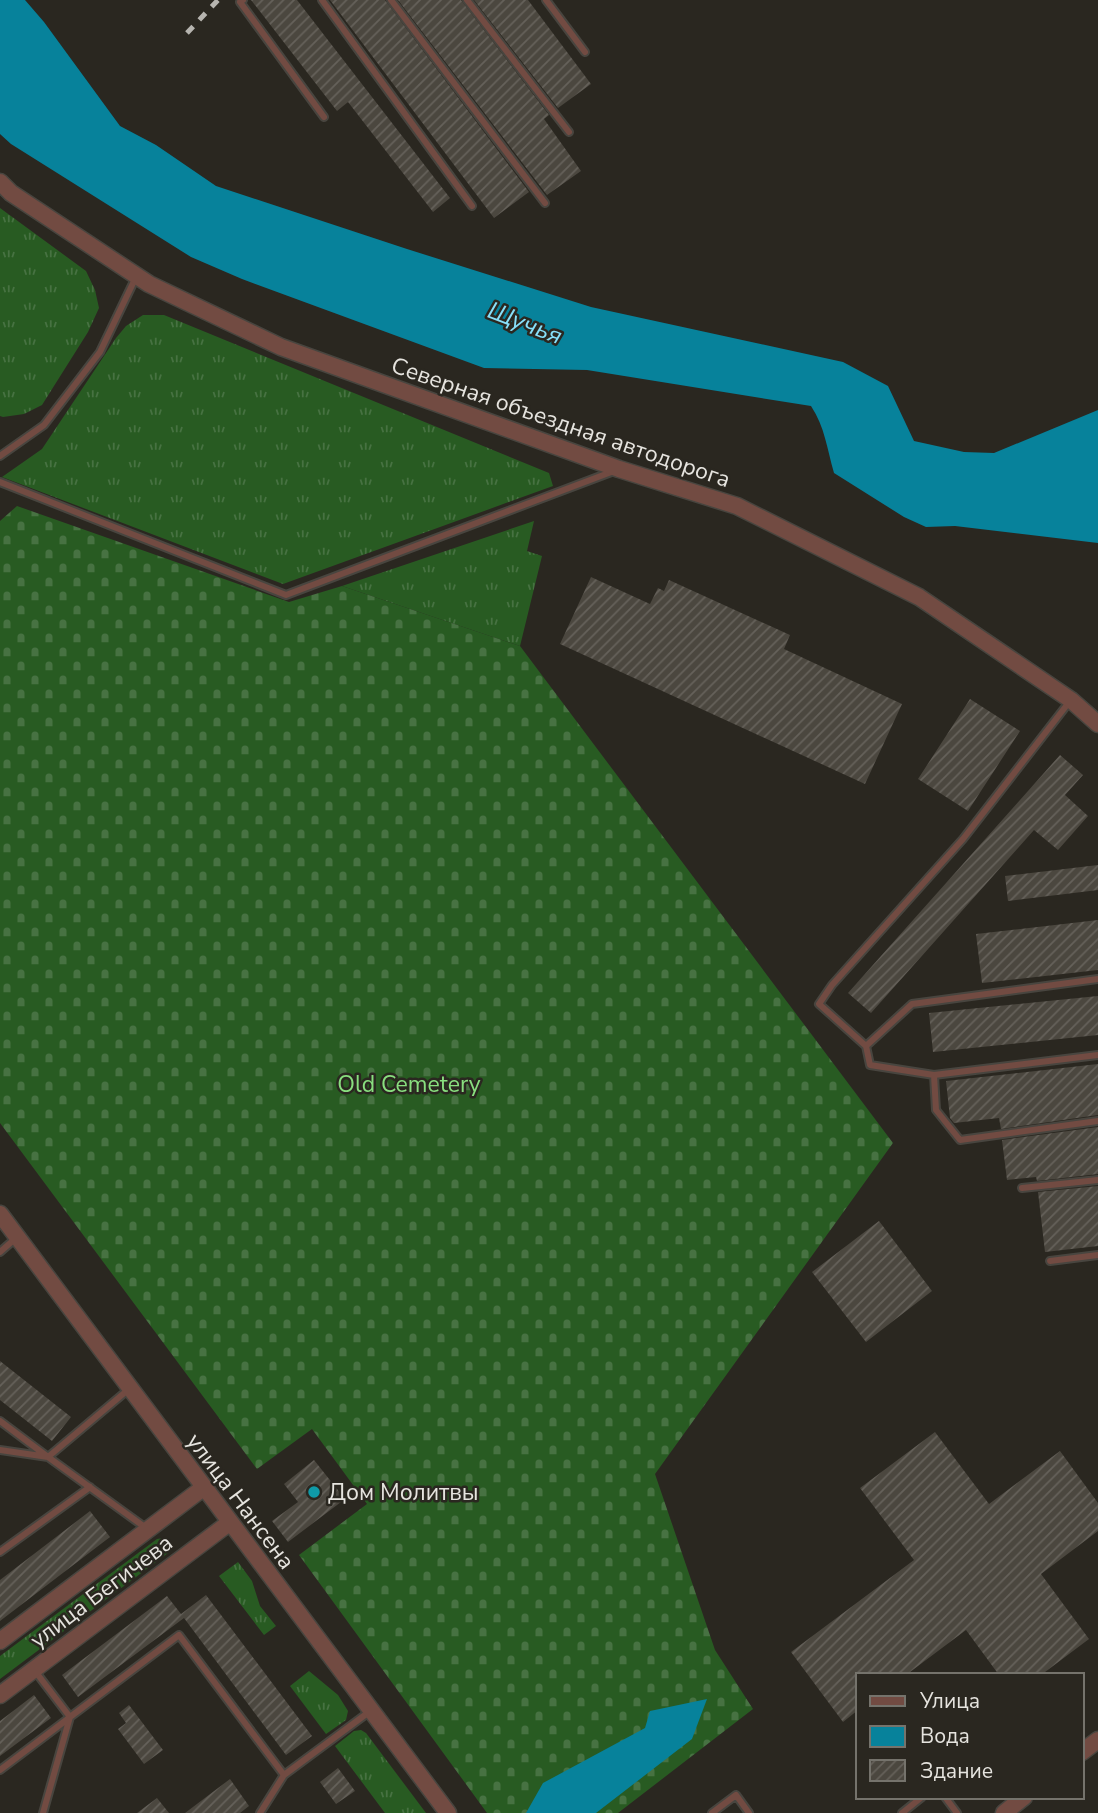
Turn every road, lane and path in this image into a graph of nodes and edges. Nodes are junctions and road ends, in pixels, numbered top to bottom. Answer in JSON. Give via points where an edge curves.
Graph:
{"nodes":[{"id":1,"x":243,"y":0,"type":"edge"},
{"id":2,"x":322,"y":0,"type":"edge"},
{"id":3,"x":391,"y":0,"type":"edge"},
{"id":4,"x":467,"y":0,"type":"edge"},
{"id":5,"x":546,"y":0,"type":"edge"},
{"id":6,"x":585,"y":52,"type":"dead end"},
{"id":7,"x":324,"y":117,"type":"dead end"},
{"id":8,"x":569,"y":132,"type":"dead end"},
{"id":9,"x":0,"y":182,"type":"edge"},
{"id":10,"x":545,"y":203,"type":"dead end"},
{"id":11,"x":472,"y":206,"type":"dead end"},
{"id":12,"x":137,"y":276,"type":"junction"},
{"id":13,"x":1,"y":454,"type":"edge"},
{"id":14,"x":619,"y":469,"type":"junction"},
{"id":15,"x":0,"y":482,"type":"edge"},
{"id":16,"x":1071,"y":701,"type":"junction"},
{"id":17,"x":1098,"y":723,"type":"edge"},
{"id":18,"x":1098,"y":979,"type":"edge"},
{"id":19,"x":866,"y":1046,"type":"junction"},
{"id":20,"x":1098,"y":1055,"type":"edge"},
{"id":21,"x":934,"y":1075,"type":"junction"},
{"id":22,"x":1098,"y":1121,"type":"edge"},
{"id":23,"x":1098,"y":1180,"type":"edge"},
{"id":24,"x":1022,"y":1188,"type":"dead end"},
{"id":25,"x":0,"y":1214,"type":"edge"},
{"id":26,"x":17,"y":1237,"type":"junction"},
{"id":27,"x":0,"y":1252,"type":"edge"},
{"id":28,"x":1098,"y":1255,"type":"edge"},
{"id":29,"x":1050,"y":1261,"type":"dead end"},
{"id":30,"x":129,"y":1389,"type":"junction"},
{"id":31,"x":0,"y":1421,"type":"edge"},
{"id":32,"x":0,"y":1450,"type":"edge"},
{"id":33,"x":48,"y":1457,"type":"junction"},
{"id":34,"x":90,"y":1488,"type":"junction"},
{"id":35,"x":203,"y":1488,"type":"junction"},
{"id":36,"x":229,"y":1523,"type":"junction"},
{"id":37,"x":148,"y":1530,"type":"junction"},
{"id":38,"x":0,"y":1552,"type":"edge"},
{"id":39,"x":0,"y":1641,"type":"edge"},
{"id":40,"x":34,"y":1669,"type":"junction"},
{"id":41,"x":0,"y":1695,"type":"edge"},
{"id":42,"x":370,"y":1710,"type":"junction"},
{"id":43,"x":70,"y":1717,"type":"junction"},
{"id":44,"x":0,"y":1770,"type":"edge"},
{"id":45,"x":284,"y":1775,"type":"junction"},
{"id":46,"x":920,"y":1799,"type":"edge"},
{"id":47,"x":1022,"y":1799,"type":"edge"},
{"id":48,"x":43,"y":1813,"type":"edge"},
{"id":49,"x":260,"y":1813,"type":"edge"},
{"id":50,"x":448,"y":1813,"type":"edge"},
{"id":51,"x":712,"y":1813,"type":"edge"},
{"id":52,"x":749,"y":1813,"type":"edge"},
{"id":53,"x":902,"y":1813,"type":"edge"},
{"id":54,"x":1004,"y":1813,"type":"edge"}],
"edges":[{"from":1,"to":7,"type":"lane","via":[[240,2]]},
{"from":2,"to":11,"type":"lane"},
{"from":3,"to":10,"type":"lane"},
{"from":4,"to":8,"type":"lane"},
{"from":5,"to":6,"type":"lane"},
{"from":9,"to":12,"type":"street","name":"Северная объездная автодорога"},
{"from":12,"to":13,"type":"lane","via":[[100,352],[44,425]]},
{"from":12,"to":14,"type":"street","name":"Северная объездная автодорога","via":[[281,347]]},
{"from":14,"to":15,"type":"lane","via":[[286,595]]},
{"from":14,"to":16,"type":"street","name":"Северная объездная автодорога","via":[[737,506],[919,597]]},
{"from":16,"to":17,"type":"street","name":"Северная объездная автодорога"},
{"from":16,"to":19,"type":"lane","via":[[963,839],[820,1004]]},
{"from":18,"to":19,"type":"lane","via":[[912,1004]]},
{"from":19,"to":21,"type":"lane","via":[[870,1065]]},
{"from":20,"to":21,"type":"lane"},
{"from":21,"to":22,"type":"lane","via":[[936,1110],[960,1140]]},
{"from":23,"to":24,"type":"lane"},
{"from":25,"to":26,"type":"street","name":"улица Нансена"},
{"from":26,"to":27,"type":"lane"},
{"from":26,"to":30,"type":"street","name":"улица Нансена"},
{"from":28,"to":29,"type":"lane"},
{"from":30,"to":33,"type":"lane"},
{"from":30,"to":35,"type":"street","name":"улица Нансена"},
{"from":31,"to":33,"type":"lane"},
{"from":32,"to":33,"type":"lane"},
{"from":33,"to":34,"type":"lane"},
{"from":34,"to":37,"type":"lane"},
{"from":34,"to":38,"type":"lane"},
{"from":35,"to":36,"type":"street","name":"улица Нансена"},
{"from":35,"to":37,"type":"street","name":"улица Бегичева"},
{"from":36,"to":40,"type":"street","name":"улица Бегичева"},
{"from":36,"to":42,"type":"street","name":"улица Нансена"},
{"from":37,"to":39,"type":"street","name":"улица Бегичева"},
{"from":40,"to":41,"type":"street","name":"улица Бегичева"},
{"from":40,"to":43,"type":"lane"},
{"from":42,"to":45,"type":"lane"},
{"from":42,"to":50,"type":"street","name":"улица Нансена"},
{"from":43,"to":44,"type":"lane"},
{"from":43,"to":45,"type":"lane","via":[[179,1635]]},
{"from":43,"to":48,"type":"lane"},
{"from":45,"to":49,"type":"lane"},
{"from":46,"to":53,"type":"lane"},
{"from":47,"to":54,"type":"street"},
{"from":51,"to":52,"type":"lane","via":[[736,1795]]}]}
